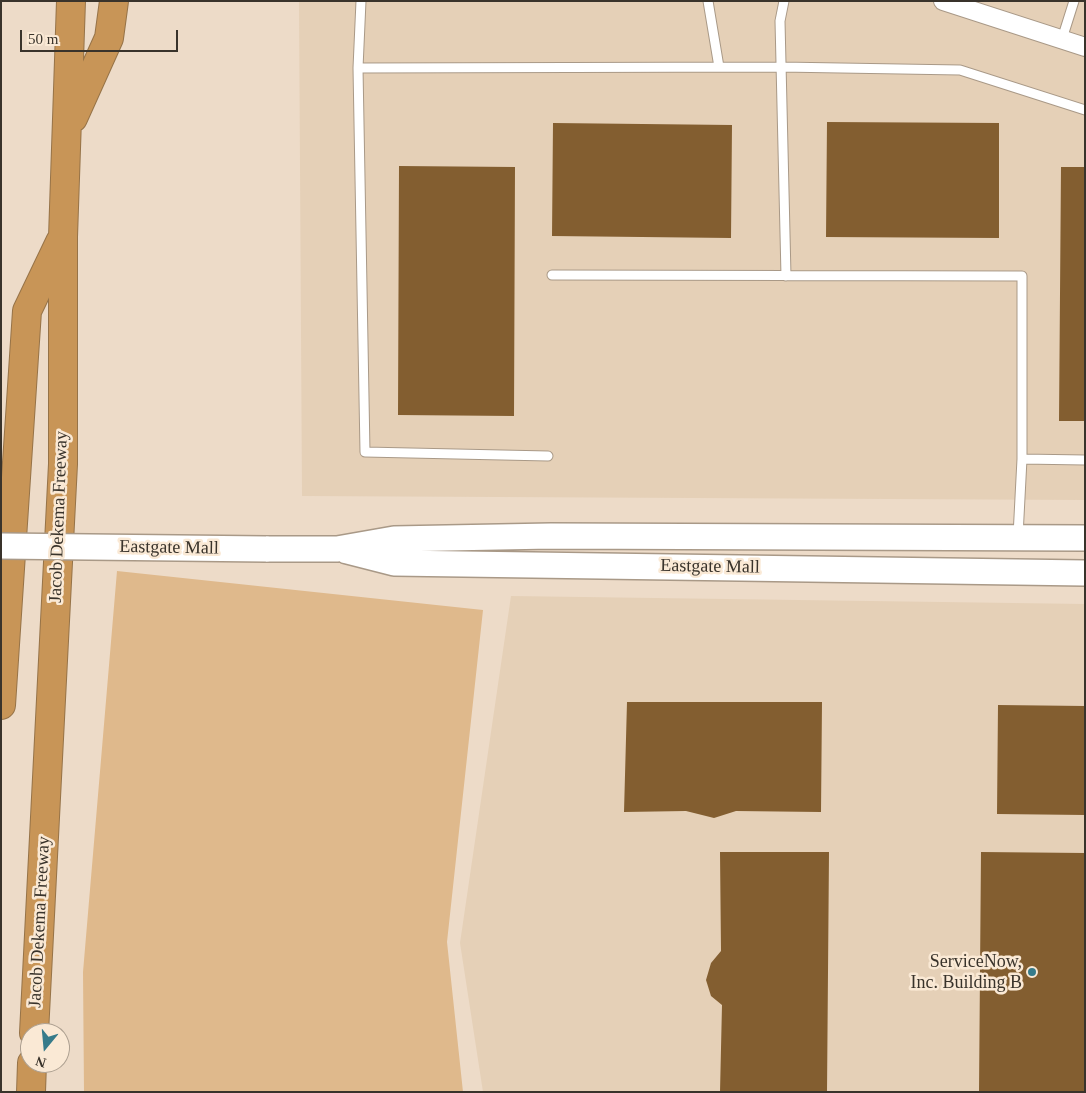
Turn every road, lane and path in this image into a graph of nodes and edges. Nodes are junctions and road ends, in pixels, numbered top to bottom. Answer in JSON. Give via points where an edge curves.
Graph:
{"nodes":[{"id":1,"x":71,"y":1,"type":"edge"},
{"id":2,"x":114,"y":1,"type":"edge"},
{"id":3,"x":361,"y":1,"type":"edge"},
{"id":4,"x":708,"y":1,"type":"edge"},
{"id":5,"x":784,"y":1,"type":"edge"},
{"id":6,"x":943,"y":1,"type":"edge"},
{"id":7,"x":1074,"y":1,"type":"edge"},
{"id":8,"x":1062,"y":39,"type":"junction"},
{"id":9,"x":1085,"y":47,"type":"edge"},
{"id":10,"x":719,"y":67,"type":"junction"},
{"id":11,"x":781,"y":67,"type":"junction"},
{"id":12,"x":358,"y":68,"type":"junction"},
{"id":13,"x":1085,"y":110,"type":"edge"},
{"id":14,"x":67,"y":131,"type":"junction"},
{"id":15,"x":62,"y":237,"type":"junction"},
{"id":16,"x":552,"y":276,"type":"dead end"},
{"id":17,"x":786,"y":276,"type":"junction"},
{"id":18,"x":548,"y":456,"type":"dead end"},
{"id":19,"x":1022,"y":459,"type":"junction"},
{"id":20,"x":1085,"y":460,"type":"edge"},
{"id":21,"x":1018,"y":537,"type":"junction"},
{"id":22,"x":1085,"y":538,"type":"edge"},
{"id":23,"x":1,"y":546,"type":"edge"},
{"id":24,"x":338,"y":549,"type":"junction"},
{"id":25,"x":1085,"y":573,"type":"edge"},
{"id":26,"x":1,"y":705,"type":"edge"},
{"id":27,"x":35,"y":1023,"type":"edge"},
{"id":28,"x":32,"y":1073,"type":"edge"},
{"id":29,"x":31,"y":1092,"type":"edge"}],
"edges":[{"from":1,"to":14,"type":"highway","name":"Jacob Dekema Freeway"},
{"from":2,"to":14,"type":"highway","via":[[109,38]]},
{"from":3,"to":12,"type":"lane"},
{"from":4,"to":10,"type":"lane"},
{"from":5,"to":11,"type":"lane","via":[[780,21]]},
{"from":6,"to":8,"type":"street"},
{"from":7,"to":8,"type":"lane"},
{"from":8,"to":9,"type":"street"},
{"from":10,"to":11,"type":"lane"},
{"from":10,"to":12,"type":"lane"},
{"from":11,"to":13,"type":"lane","via":[[960,70]]},
{"from":11,"to":17,"type":"lane"},
{"from":12,"to":18,"type":"lane","via":[[365,452]]},
{"from":14,"to":15,"type":"highway","name":"Jacob Dekema Freeway"},
{"from":15,"to":26,"type":"highway","via":[[26,311]]},
{"from":15,"to":27,"type":"highway","name":"Jacob Dekema Freeway","via":[[63,464]]},
{"from":16,"to":17,"type":"lane"},
{"from":17,"to":19,"type":"lane","via":[[1022,276]]},
{"from":19,"to":20,"type":"lane"},
{"from":19,"to":21,"type":"lane"},
{"from":21,"to":22,"type":"main road","name":"Eastgate Mall"},
{"from":21,"to":24,"type":"main road","name":"Eastgate Mall","via":[[394,539]]},
{"from":23,"to":24,"type":"main road","name":"Eastgate Mall","bridge":true},
{"from":24,"to":25,"type":"main road","name":"Eastgate Mall","via":[[394,562]]},
{"from":28,"to":29,"type":"highway"}]}
